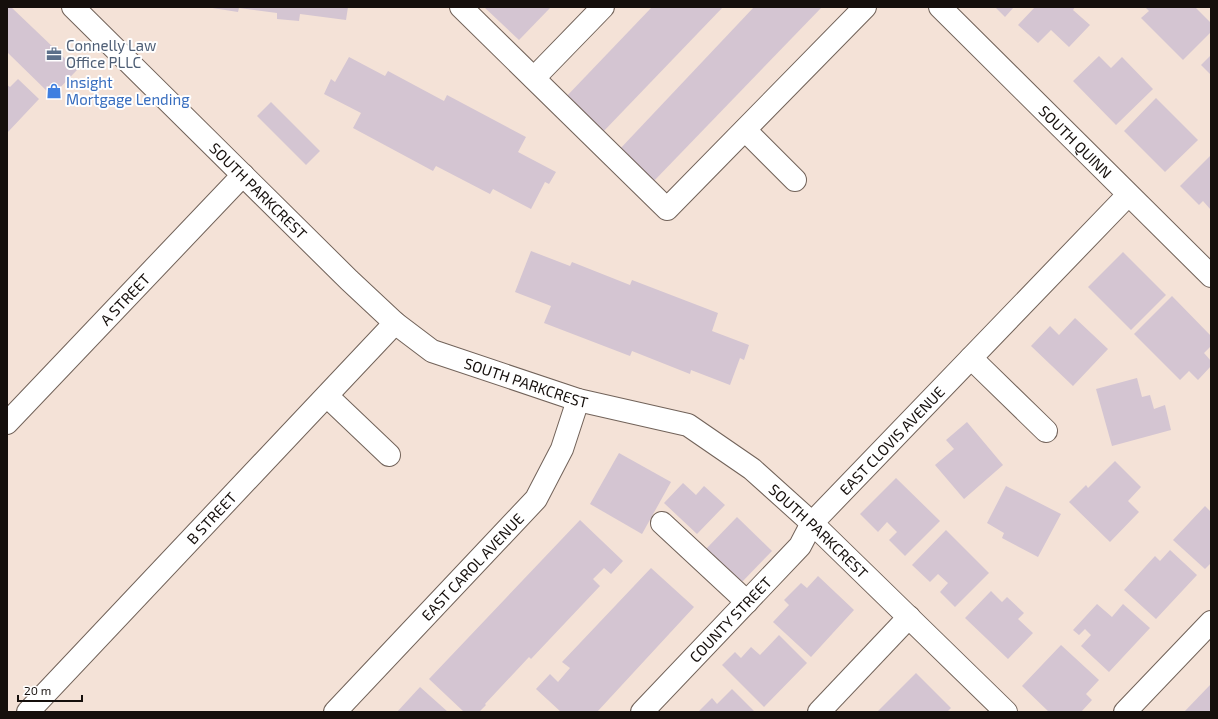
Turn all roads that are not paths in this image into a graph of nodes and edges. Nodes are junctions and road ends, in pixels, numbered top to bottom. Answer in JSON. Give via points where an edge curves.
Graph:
{"nodes":[{"id":1,"x":73,"y":7,"type":"edge"},
{"id":2,"x":603,"y":7,"type":"edge"},
{"id":3,"x":865,"y":7,"type":"edge"},
{"id":4,"x":940,"y":7,"type":"edge"},
{"id":5,"x":466,"y":9,"type":"edge"},
{"id":6,"x":534,"y":78,"type":"junction"},
{"id":7,"x":745,"y":130,"type":"junction"},
{"id":8,"x":243,"y":175,"type":"junction"},
{"id":9,"x":795,"y":180,"type":"dead end"},
{"id":10,"x":1128,"y":194,"type":"junction"},
{"id":11,"x":1211,"y":276,"type":"edge"},
{"id":12,"x":395,"y":323,"type":"junction"},
{"id":13,"x":971,"y":358,"type":"junction"},
{"id":14,"x":327,"y":396,"type":"junction"},
{"id":15,"x":578,"y":400,"type":"junction"},
{"id":16,"x":7,"y":423,"type":"edge"},
{"id":17,"x":1046,"y":430,"type":"dead end"},
{"id":18,"x":389,"y":455,"type":"dead end"},
{"id":19,"x":662,"y":523,"type":"dead end"},
{"id":20,"x":812,"y":523,"type":"junction"},
{"id":21,"x":746,"y":602,"type":"junction"},
{"id":22,"x":909,"y":617,"type":"junction"},
{"id":23,"x":1211,"y":622,"type":"edge"},
{"id":24,"x":28,"y":712,"type":"edge"},
{"id":25,"x":335,"y":712,"type":"edge"},
{"id":26,"x":642,"y":712,"type":"edge"},
{"id":27,"x":819,"y":712,"type":"edge"},
{"id":28,"x":1006,"y":712,"type":"edge"},
{"id":29,"x":1125,"y":712,"type":"edge"}],
"edges":[{"from":1,"to":8,"type":"street","name":"SOUTH PARKCREST"},
{"from":2,"to":6,"type":"street"},
{"from":3,"to":7,"type":"street"},
{"from":4,"to":10,"type":"street","name":"SOUTH QUINN"},
{"from":5,"to":6,"type":"street"},
{"from":6,"to":7,"type":"street","via":[[667,209]]},
{"from":7,"to":9,"type":"street"},
{"from":8,"to":12,"type":"street","name":"SOUTH PARKCREST"},
{"from":8,"to":16,"type":"street","name":"A STREET"},
{"from":10,"to":11,"type":"street","name":"SOUTH QUINN"},
{"from":10,"to":13,"type":"street","name":"EAST CLOVIS AVENUE"},
{"from":12,"to":14,"type":"street","name":"B STREET"},
{"from":12,"to":15,"type":"street","name":"SOUTH PARKCREST","via":[[432,351]]},
{"from":13,"to":17,"type":"street"},
{"from":13,"to":20,"type":"street","name":"EAST CLOVIS AVENUE"},
{"from":14,"to":18,"type":"street"},
{"from":14,"to":24,"type":"street","name":"B STREET"},
{"from":15,"to":20,"type":"street","name":"SOUTH PARKCREST","via":[[688,425],[752,469]]},
{"from":15,"to":25,"type":"street","name":"EAST CAROL AVENUE","via":[[562,449],[536,499]]},
{"from":19,"to":21,"type":"street"},
{"from":20,"to":21,"type":"street","name":"COUNTY STREET","via":[[800,546]]},
{"from":20,"to":22,"type":"street","name":"SOUTH PARKCREST"},
{"from":21,"to":26,"type":"street","name":"COUNTY STREET"},
{"from":22,"to":27,"type":"street"},
{"from":22,"to":28,"type":"street","name":"SOUTH PARKCREST"},
{"from":23,"to":29,"type":"street"}]}
